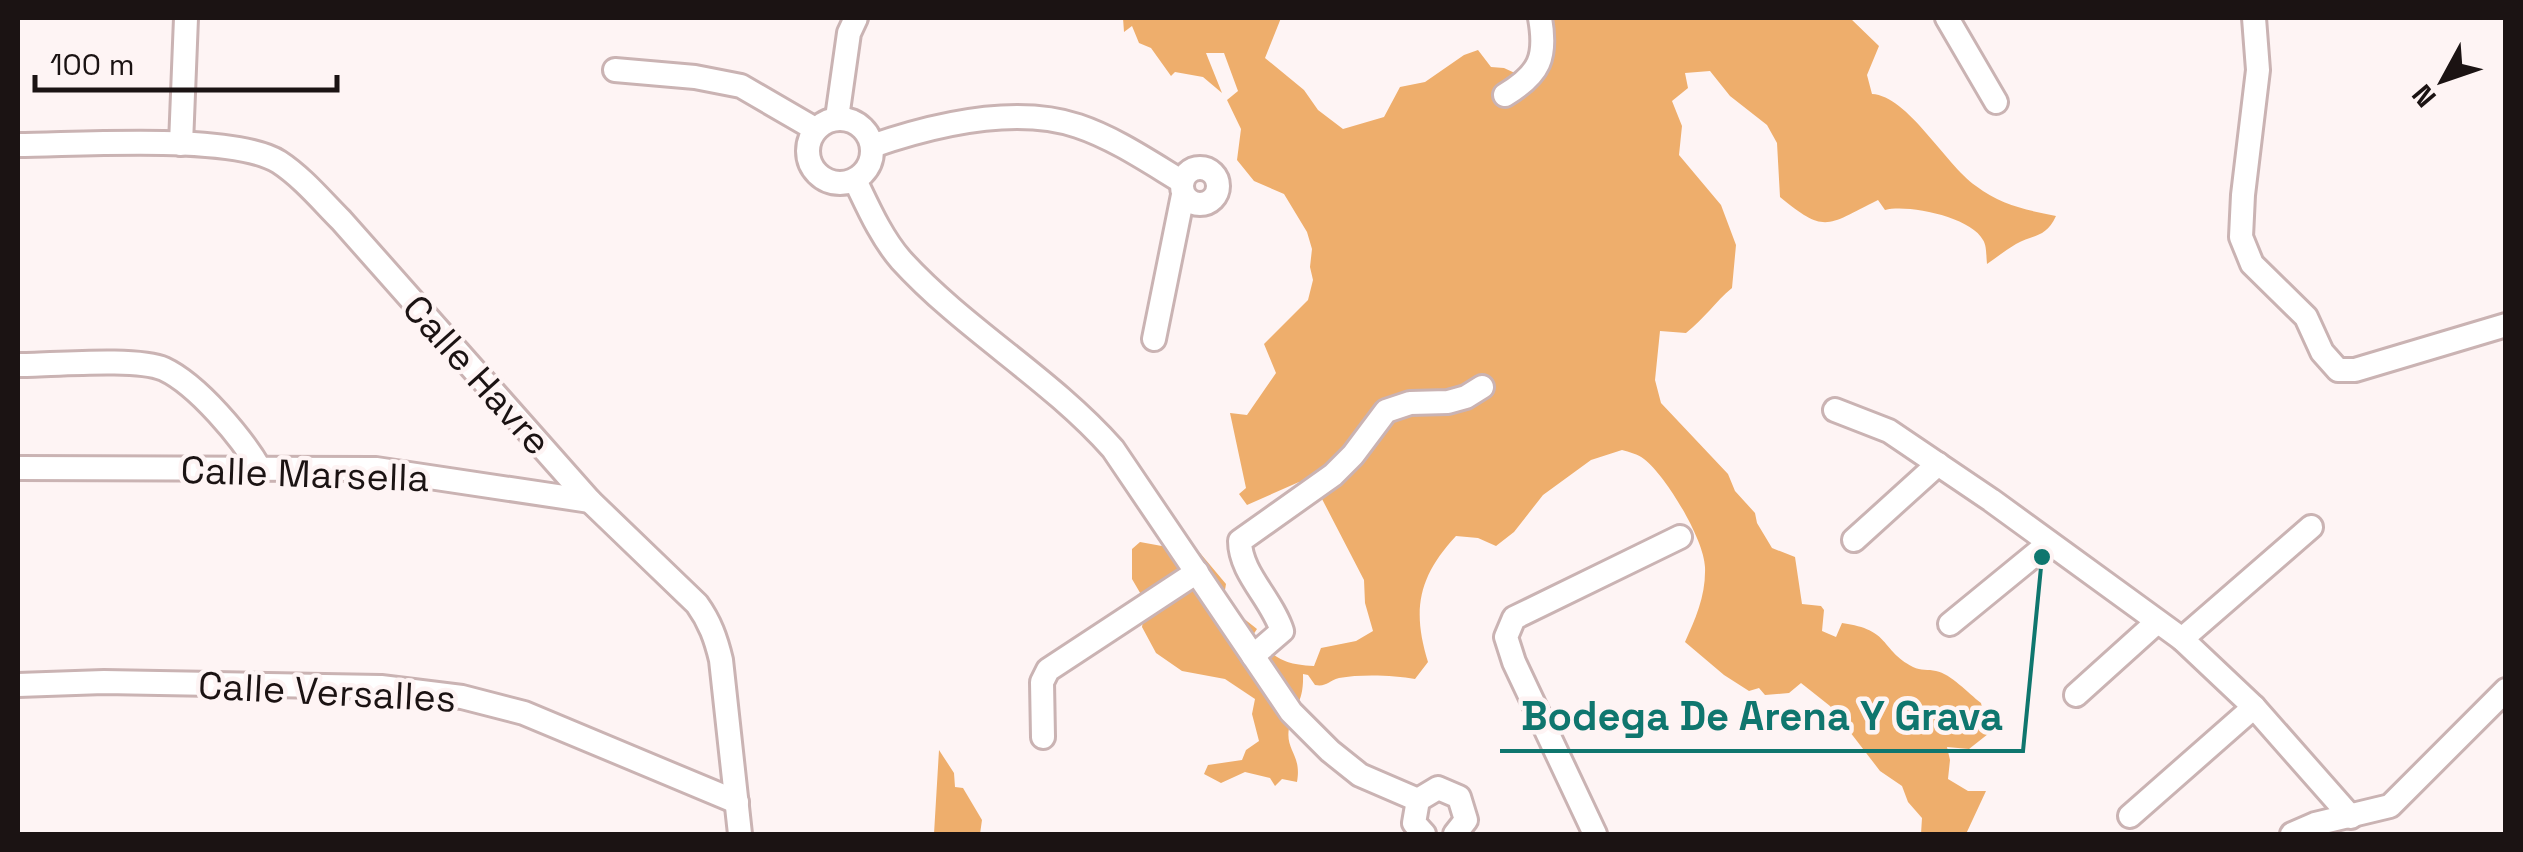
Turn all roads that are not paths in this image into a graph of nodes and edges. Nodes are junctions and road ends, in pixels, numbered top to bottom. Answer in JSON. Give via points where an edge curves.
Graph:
{"nodes":[{"id":1,"x":186,"y":18,"type":"edge"},
{"id":2,"x":856,"y":18,"type":"edge"},
{"id":3,"x":1540,"y":18,"type":"edge"},
{"id":4,"x":1947,"y":18,"type":"edge"},
{"id":5,"x":2254,"y":18,"type":"edge"},
{"id":6,"x":615,"y":70,"type":"dead end"},
{"id":7,"x":1505,"y":95,"type":"dead end"},
{"id":8,"x":1996,"y":102,"type":"dead end"},
{"id":9,"x":837,"y":118,"type":"junction"},
{"id":10,"x":815,"y":129,"type":"junction"},
{"id":11,"x":180,"y":144,"type":"junction"},
{"id":12,"x":18,"y":145,"type":"edge"},
{"id":13,"x":872,"y":146,"type":"junction"},
{"id":14,"x":855,"y":180,"type":"junction"},
{"id":15,"x":2506,"y":325,"type":"edge"},
{"id":16,"x":1154,"y":340,"type":"dead end"},
{"id":17,"x":18,"y":366,"type":"edge"},
{"id":18,"x":1482,"y":387,"type":"dead end"},
{"id":19,"x":1836,"y":410,"type":"dead end"},
{"id":20,"x":1938,"y":464,"type":"junction"},
{"id":21,"x":18,"y":468,"type":"edge"},
{"id":22,"x":260,"y":469,"type":"junction"},
{"id":23,"x":590,"y":501,"type":"junction"},
{"id":24,"x":2312,"y":528,"type":"dead end"},
{"id":25,"x":1680,"y":537,"type":"dead end"},
{"id":26,"x":1854,"y":540,"type":"dead end"},
{"id":27,"x":2050,"y":543,"type":"junction"},
{"id":28,"x":1197,"y":572,"type":"junction"},
{"id":29,"x":2156,"y":622,"type":"junction"},
{"id":30,"x":1950,"y":624,"type":"dead end"},
{"id":31,"x":2182,"y":639,"type":"junction"},
{"id":32,"x":1253,"y":656,"type":"junction"},
{"id":33,"x":18,"y":685,"type":"edge"},
{"id":34,"x":2506,"y":690,"type":"edge"},
{"id":35,"x":2076,"y":695,"type":"dead end"},
{"id":36,"x":2254,"y":707,"type":"junction"},
{"id":37,"x":1044,"y":737,"type":"dead end"},
{"id":38,"x":1418,"y":800,"type":"junction"},
{"id":39,"x":738,"y":802,"type":"junction"},
{"id":40,"x":2130,"y":816,"type":"dead end"},
{"id":41,"x":2351,"y":817,"type":"junction"},
{"id":42,"x":740,"y":834,"type":"edge"},
{"id":43,"x":1424,"y":834,"type":"edge"},
{"id":44,"x":1455,"y":834,"type":"edge"},
{"id":45,"x":1594,"y":834,"type":"edge"},
{"id":46,"x":2292,"y":834,"type":"edge"}],
"edges":[{"from":1,"to":11,"type":"street"},
{"from":2,"to":9,"type":"street"},
{"from":3,"to":7,"type":"street","via":[[1545,45],[1536,68]]},
{"from":4,"to":8,"type":"street"},
{"from":5,"to":15,"type":"street","via":[[2258,70],[2241,237],[2252,264],[2306,317],[2322,352],[2338,370],[2355,370]]},
{"from":6,"to":10,"type":"street","via":[[741,86]]},
{"from":9,"to":10,"type":"street"},
{"from":9,"to":13,"type":"street","via":[[855,121]]},
{"from":10,"to":14,"type":"street","via":[[808,150],[814,170],[833,182]]},
{"from":11,"to":12,"type":"street","name":"Calle Havre"},
{"from":11,"to":23,"type":"street","name":"Calle Havre","via":[[252,152],[277,161],[303,183]]},
{"from":13,"to":14,"type":"street","via":[[871,162]]},
{"from":13,"to":16,"type":"street","via":[[938,124],[1020,118],[1078,126],[1130,150],[1182,188]]},
{"from":14,"to":28,"type":"street","via":[[899,258],[1082,414]]},
{"from":17,"to":22,"type":"street","via":[[164,369],[232,428]]},
{"from":18,"to":32,"type":"street","via":[[1448,402],[1386,411],[1333,475],[1240,540],[1240,556],[1282,631]]},
{"from":19,"to":20,"type":"street","via":[[1889,431]]},
{"from":20,"to":26,"type":"street"},
{"from":20,"to":27,"type":"street"},
{"from":21,"to":22,"type":"street","name":"Calle Marsella"},
{"from":22,"to":23,"type":"street","name":"Calle Marsella","via":[[376,469]]},
{"from":23,"to":39,"type":"street","name":"Calle Havre","via":[[697,604],[715,634]]},
{"from":24,"to":31,"type":"street"},
{"from":25,"to":45,"type":"street","via":[[1514,618],[1506,637]]},
{"from":27,"to":29,"type":"street"},
{"from":27,"to":30,"type":"street"},
{"from":28,"to":32,"type":"street"},
{"from":28,"to":37,"type":"street","via":[[1048,670],[1042,682]]},
{"from":29,"to":31,"type":"street"},
{"from":29,"to":35,"type":"street"},
{"from":31,"to":36,"type":"street"},
{"from":32,"to":38,"type":"street","via":[[1291,712],[1330,752],[1360,775]]},
{"from":33,"to":39,"type":"street","name":"Calle Versalles","via":[[381,687],[462,697],[524,713]]},
{"from":34,"to":41,"type":"street","via":[[2390,806]]},
{"from":36,"to":40,"type":"street"},
{"from":36,"to":41,"type":"street"},
{"from":38,"to":43,"type":"street","via":[[1414,823]]},
{"from":38,"to":44,"type":"street","via":[[1438,788],[1459,798],[1466,820]]},
{"from":39,"to":42,"type":"street","name":"Calle Havre"},
{"from":41,"to":46,"type":"street"}]}
